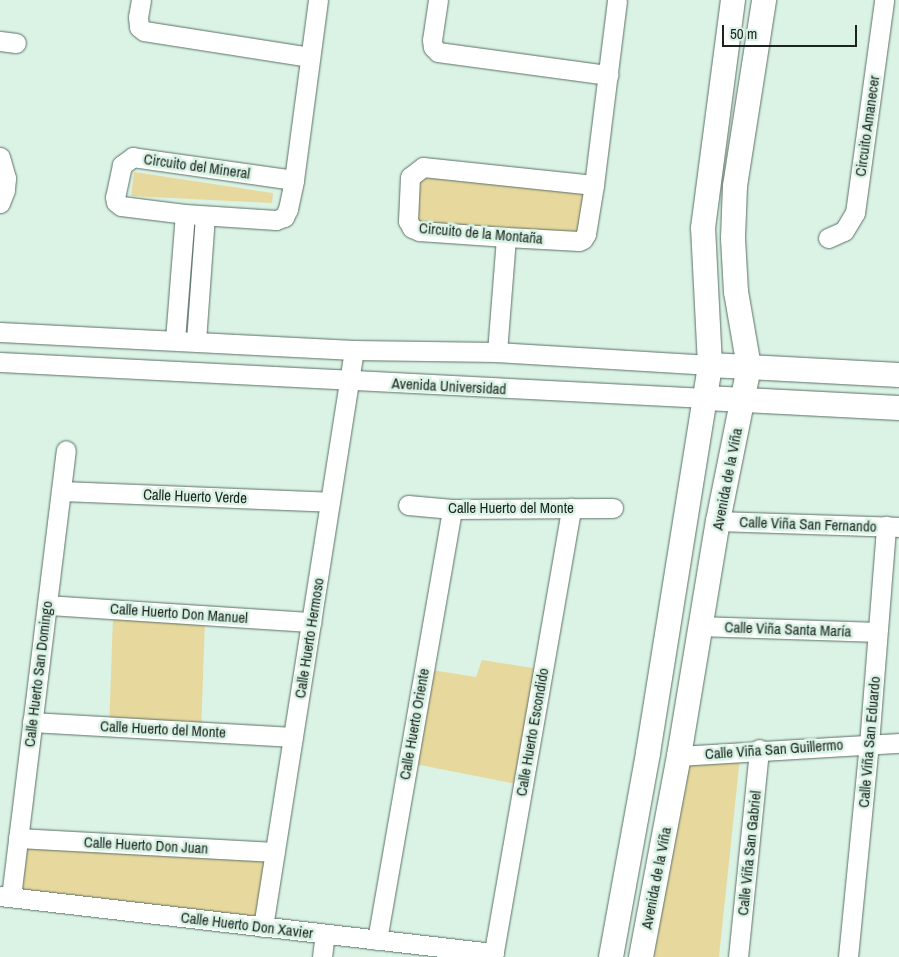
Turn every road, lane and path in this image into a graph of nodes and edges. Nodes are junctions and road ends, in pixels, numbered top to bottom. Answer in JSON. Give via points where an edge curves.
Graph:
{"nodes":[{"id":1,"x":141,"y":0,"type":"edge"},
{"id":2,"x":318,"y":0,"type":"edge"},
{"id":3,"x":438,"y":0,"type":"edge"},
{"id":4,"x":617,"y":0,"type":"edge"},
{"id":5,"x":884,"y":0,"type":"edge"},
{"id":6,"x":732,"y":4,"type":"edge"},
{"id":7,"x":762,"y":6,"type":"edge"},
{"id":8,"x":310,"y":57,"type":"junction"},
{"id":9,"x":608,"y":75,"type":"junction"},
{"id":10,"x":0,"y":157,"type":"edge"},
{"id":11,"x":294,"y":180,"type":"junction"},
{"id":12,"x":594,"y":185,"type":"junction"},
{"id":13,"x":0,"y":203,"type":"edge"},
{"id":14,"x":185,"y":214,"type":"junction"},
{"id":15,"x":204,"y":216,"type":"junction"},
{"id":16,"x":506,"y":237,"type":"junction"},
{"id":17,"x":828,"y":238,"type":"dead end"},
{"id":18,"x":0,"y":332,"type":"edge"},
{"id":19,"x":175,"y":340,"type":"junction"},
{"id":20,"x":196,"y":341,"type":"junction"},
{"id":21,"x":354,"y":350,"type":"junction"},
{"id":22,"x":498,"y":352,"type":"junction"},
{"id":23,"x":0,"y":362,"type":"edge"},
{"id":24,"x":710,"y":365,"type":"junction"},
{"id":25,"x":749,"y":367,"type":"junction"},
{"id":26,"x":899,"y":374,"type":"edge"},
{"id":27,"x":349,"y":381,"type":"junction"},
{"id":28,"x":706,"y":398,"type":"junction"},
{"id":29,"x":742,"y":400,"type":"junction"},
{"id":30,"x":899,"y":408,"type":"edge"},
{"id":31,"x":66,"y":450,"type":"dead end"},
{"id":32,"x":61,"y":491,"type":"junction"},
{"id":33,"x":330,"y":502,"type":"junction"},
{"id":34,"x":408,"y":505,"type":"dead end"},
{"id":35,"x":571,"y":508,"type":"junction"},
{"id":36,"x":613,"y":508,"type":"dead end"},
{"id":37,"x":452,"y":509,"type":"junction"},
{"id":38,"x":718,"y":521,"type":"junction"},
{"id":39,"x":893,"y":527,"type":"edge"},
{"id":40,"x":47,"y":605,"type":"junction"},
{"id":41,"x":311,"y":622,"type":"junction"},
{"id":42,"x":699,"y":626,"type":"junction"},
{"id":43,"x":877,"y":632,"type":"junction"},
{"id":44,"x":32,"y":722,"type":"junction"},
{"id":45,"x":293,"y":737,"type":"junction"},
{"id":46,"x":899,"y":743,"type":"edge"},
{"id":47,"x":869,"y":744,"type":"junction"},
{"id":48,"x":759,"y":749,"type":"junction"},
{"id":49,"x":679,"y":756,"type":"junction"},
{"id":50,"x":18,"y":838,"type":"junction"},
{"id":51,"x":275,"y":852,"type":"junction"},
{"id":52,"x":5,"y":897,"type":"edge"},
{"id":53,"x":263,"y":927,"type":"junction"},
{"id":54,"x":325,"y":934,"type":"junction"},
{"id":55,"x":377,"y":940,"type":"junction"},
{"id":56,"x":493,"y":955,"type":"edge"},
{"id":57,"x":322,"y":957,"type":"edge"},
{"id":58,"x":611,"y":957,"type":"edge"},
{"id":59,"x":641,"y":957,"type":"edge"},
{"id":60,"x":738,"y":957,"type":"edge"},
{"id":61,"x":848,"y":957,"type":"edge"}],
"edges":[{"from":1,"to":8,"type":"street","via":[[138,16],[144,31]]},
{"from":2,"to":8,"type":"street","name":"Circuito del Mineral"},
{"from":3,"to":9,"type":"street","via":[[432,40],[438,52]]},
{"from":4,"to":9,"type":"street","name":"Circuito de la Montaña"},
{"from":5,"to":17,"type":"street","name":"Circuito Amanecer","via":[[855,213],[844,231]]},
{"from":6,"to":7,"type":"street"},
{"from":6,"to":24,"type":"street","name":"Avenida de la Viña","via":[[703,228]]},
{"from":7,"to":25,"type":"street","name":"Avenida de la Viña","via":[[735,186],[733,238],[736,292]]},
{"from":8,"to":11,"type":"street","name":"Circuito del Mineral"},
{"from":9,"to":12,"type":"street","name":"Circuito de la Montaña"},
{"from":10,"to":13,"type":"street","via":[[6,178]]},
{"from":11,"to":14,"type":"street","name":"Circuito del Mineral","via":[[134,157],[122,165],[115,197],[120,206]]},
{"from":11,"to":15,"type":"street","name":"Circuito del Mineral","via":[[284,217],[276,220]]},
{"from":12,"to":16,"type":"street","name":"Circuito de la Montaña","via":[[586,234],[580,241]]},
{"from":12,"to":16,"type":"street","name":"Circuito de la Montaña","via":[[423,167],[410,177],[408,221],[412,228]]},
{"from":14,"to":15,"type":"street","name":"Circuito del Mineral"},
{"from":14,"to":19,"type":"street"},
{"from":15,"to":20,"type":"street"},
{"from":16,"to":22,"type":"street"},
{"from":18,"to":19,"type":"street"},
{"from":19,"to":20,"type":"street"},
{"from":20,"to":21,"type":"street"},
{"from":21,"to":22,"type":"street"},
{"from":21,"to":27,"type":"street","name":"Calle Huerto Hermoso"},
{"from":22,"to":24,"type":"street"},
{"from":23,"to":27,"type":"street","name":"Avenida Universidad"},
{"from":24,"to":25,"type":"street"},
{"from":24,"to":28,"type":"street","name":"Avenida de la Viña"},
{"from":25,"to":26,"type":"street"},
{"from":25,"to":29,"type":"street","name":"Avenida de la Viña"},
{"from":27,"to":28,"type":"street","name":"Avenida Universidad"},
{"from":27,"to":33,"type":"street","name":"Calle Huerto Hermoso"},
{"from":28,"to":29,"type":"street","name":"Avenida Universidad"},
{"from":28,"to":58,"type":"street","name":"Avenida de la Viña"},
{"from":29,"to":30,"type":"street","name":"Avenida Universidad"},
{"from":29,"to":38,"type":"street","name":"Avenida de la Viña"},
{"from":31,"to":32,"type":"street","name":"Calle Huerto San Domingo"},
{"from":32,"to":33,"type":"street","name":"Calle Huerto Verde"},
{"from":32,"to":40,"type":"street","name":"Calle Huerto San Domingo"},
{"from":33,"to":41,"type":"street","name":"Calle Huerto Hermoso"},
{"from":34,"to":37,"type":"street","name":"Calle Huerto del Monte"},
{"from":35,"to":36,"type":"street","name":"Calle Huerto del Monte"},
{"from":35,"to":37,"type":"street","name":"Calle Huerto del Monte"},
{"from":35,"to":56,"type":"street","name":"Calle Huerto Escondido"},
{"from":37,"to":55,"type":"street","name":"Calle Huerto Oriente"},
{"from":38,"to":39,"type":"street","name":"Calle Viña San Fernando"},
{"from":38,"to":42,"type":"street","name":"Avenida de la Viña"},
{"from":39,"to":43,"type":"street","name":"Calle Viña San Eduardo"},
{"from":40,"to":41,"type":"street","name":"Calle Huerto Don Manuel"},
{"from":40,"to":44,"type":"street","name":"Calle Huerto San Domingo"},
{"from":41,"to":45,"type":"street","name":"Calle Huerto Hermoso"},
{"from":42,"to":43,"type":"street","name":"Calle Viña Santa María"},
{"from":42,"to":49,"type":"street","name":"Avenida de la Viña"},
{"from":43,"to":47,"type":"street","name":"Calle Viña San Eduardo"},
{"from":44,"to":45,"type":"street","name":"Calle Huerto del Monte"},
{"from":44,"to":50,"type":"street","name":"Calle Huerto San Domingo"},
{"from":45,"to":51,"type":"street","name":"Calle Huerto Hermoso"},
{"from":46,"to":47,"type":"street","name":"Calle Viña San Guillermo"},
{"from":47,"to":48,"type":"street","name":"Calle Viña San Guillermo"},
{"from":47,"to":61,"type":"street","name":"Calle Viña San Eduardo"},
{"from":48,"to":49,"type":"street","name":"Calle Viña San Guillermo"},
{"from":48,"to":60,"type":"street","name":"Calle Viña San Gabriel"},
{"from":49,"to":59,"type":"street","name":"Avenida de la Viña"},
{"from":50,"to":51,"type":"street","name":"Calle Huerto Don Juan"},
{"from":50,"to":52,"type":"street","name":"Calle Huerto San Domingo"},
{"from":51,"to":53,"type":"street","name":"Calle Huerto Hermoso"},
{"from":52,"to":53,"type":"street","name":"Calle Huerto Don Xavier"},
{"from":53,"to":54,"type":"street","name":"Calle Huerto Don Xavier"},
{"from":54,"to":55,"type":"street","name":"Calle Huerto Don Xavier"},
{"from":54,"to":57,"type":"street"},
{"from":55,"to":56,"type":"street","name":"Calle Huerto Don Xavier"}]}
